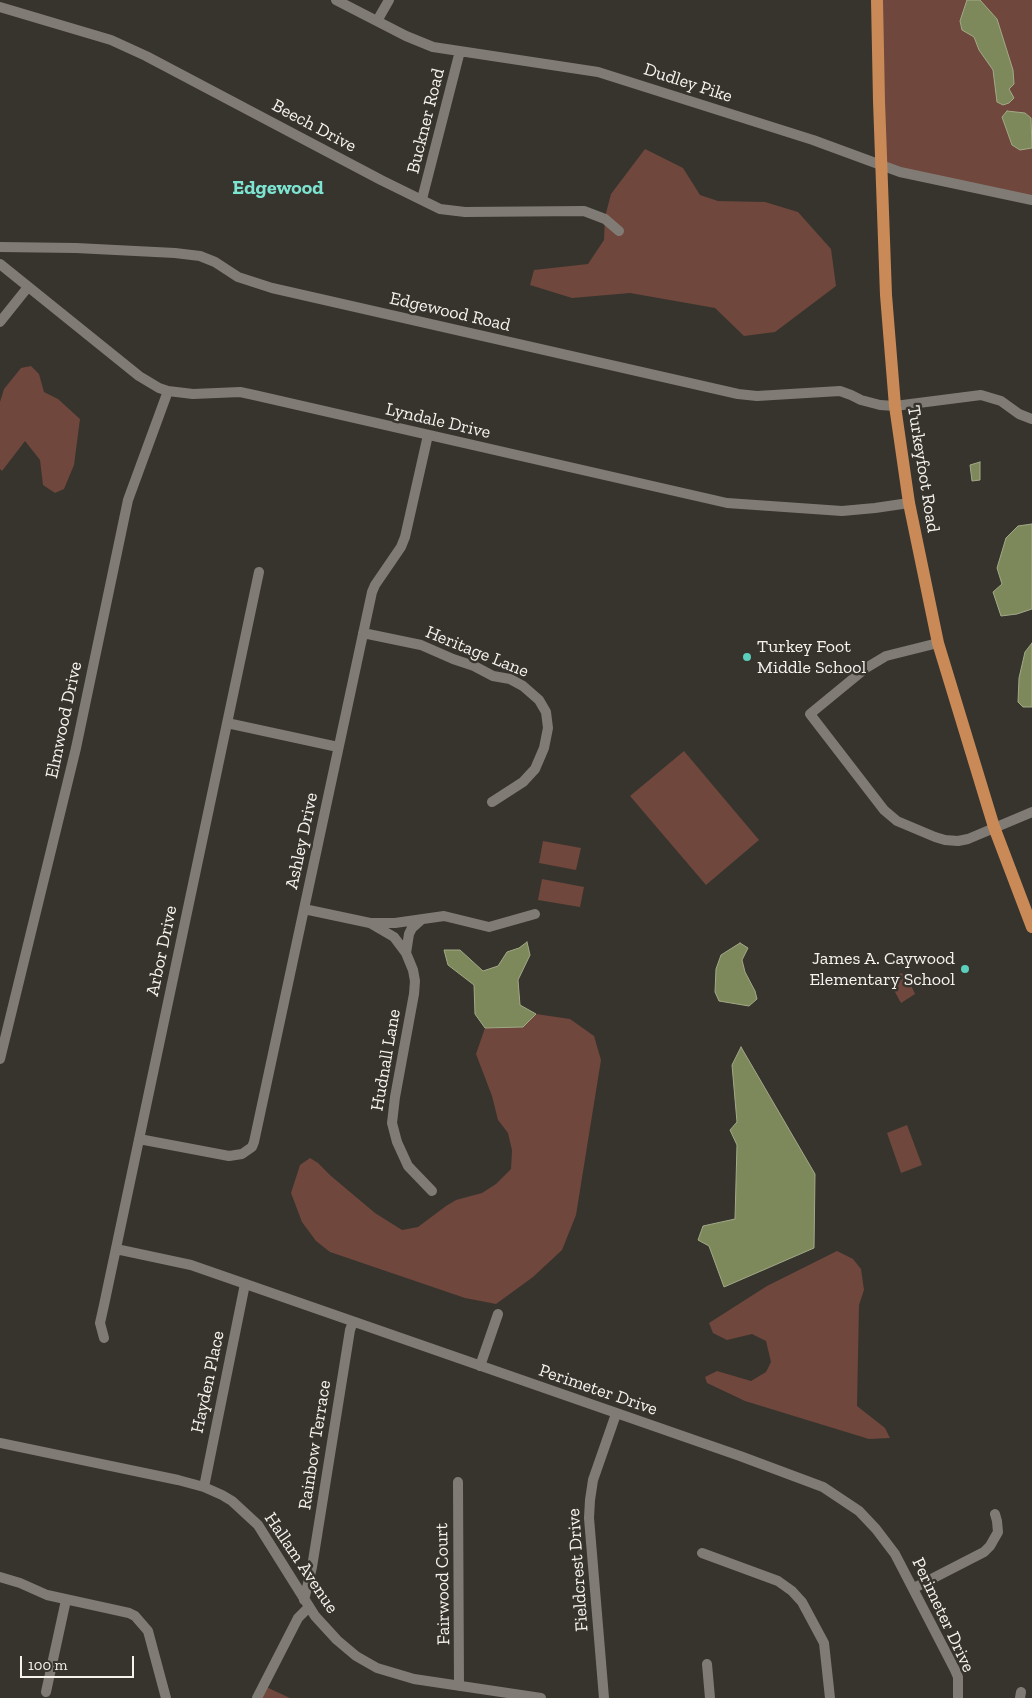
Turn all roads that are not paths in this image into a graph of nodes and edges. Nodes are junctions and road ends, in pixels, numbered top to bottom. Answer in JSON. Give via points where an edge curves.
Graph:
{"nodes":[{"id":1,"x":336,"y":0,"type":"edge"},
{"id":2,"x":389,"y":0,"type":"edge"},
{"id":3,"x":878,"y":0,"type":"edge"},
{"id":4,"x":0,"y":7,"type":"edge"},
{"id":5,"x":377,"y":21,"type":"junction"},
{"id":6,"x":460,"y":51,"type":"junction"},
{"id":7,"x":882,"y":164,"type":"junction"},
{"id":8,"x":422,"y":199,"type":"junction"},
{"id":9,"x":1032,"y":200,"type":"edge"},
{"id":10,"x":620,"y":231,"type":"dead end"},
{"id":11,"x":0,"y":247,"type":"edge"},
{"id":12,"x":0,"y":264,"type":"edge"},
{"id":13,"x":28,"y":286,"type":"junction"},
{"id":14,"x":0,"y":322,"type":"edge"},
{"id":15,"x":168,"y":391,"type":"junction"},
{"id":16,"x":895,"y":406,"type":"junction"},
{"id":17,"x":1032,"y":419,"type":"edge"},
{"id":18,"x":428,"y":435,"type":"junction"},
{"id":19,"x":909,"y":503,"type":"junction"},
{"id":20,"x":259,"y":572,"type":"dead end"},
{"id":21,"x":363,"y":633,"type":"junction"},
{"id":22,"x":938,"y":643,"type":"junction"},
{"id":23,"x":227,"y":723,"type":"junction"},
{"id":24,"x":338,"y":747,"type":"junction"},
{"id":25,"x":492,"y":802,"type":"dead end"},
{"id":26,"x":1032,"y":812,"type":"edge"},
{"id":27,"x":994,"y":827,"type":"junction"},
{"id":28,"x":304,"y":909,"type":"junction"},
{"id":29,"x":534,"y":914,"type":"dead end"},
{"id":30,"x":421,"y":920,"type":"junction"},
{"id":31,"x":370,"y":923,"type":"junction"},
{"id":32,"x":1032,"y":927,"type":"edge"},
{"id":33,"x":406,"y":953,"type":"junction"},
{"id":34,"x":0,"y":1060,"type":"edge"},
{"id":35,"x":139,"y":1139,"type":"junction"},
{"id":36,"x":432,"y":1191,"type":"dead end"},
{"id":37,"x":116,"y":1249,"type":"junction"},
{"id":38,"x":245,"y":1284,"type":"junction"},
{"id":39,"x":498,"y":1314,"type":"dead end"},
{"id":40,"x":353,"y":1322,"type":"junction"},
{"id":41,"x":104,"y":1338,"type":"dead end"},
{"id":42,"x":480,"y":1366,"type":"junction"},
{"id":43,"x":616,"y":1414,"type":"junction"},
{"id":44,"x":0,"y":1443,"type":"edge"},
{"id":45,"x":458,"y":1482,"type":"dead end"},
{"id":46,"x":204,"y":1487,"type":"junction"},
{"id":47,"x":995,"y":1514,"type":"dead end"},
{"id":48,"x":702,"y":1553,"type":"dead end"},
{"id":49,"x":309,"y":1574,"type":"junction"},
{"id":50,"x":0,"y":1577,"type":"edge"},
{"id":51,"x":291,"y":1577,"type":"junction"},
{"id":52,"x":914,"y":1588,"type":"junction"},
{"id":53,"x":66,"y":1600,"type":"junction"},
{"id":54,"x":306,"y":1603,"type":"junction"},
{"id":55,"x":707,"y":1664,"type":"dead end"},
{"id":56,"x":460,"y":1686,"type":"junction"},
{"id":57,"x":46,"y":1692,"type":"dead end"},
{"id":58,"x":166,"y":1698,"type":"edge"},
{"id":59,"x":257,"y":1698,"type":"edge"},
{"id":60,"x":540,"y":1698,"type":"edge"},
{"id":61,"x":604,"y":1698,"type":"edge"},
{"id":62,"x":710,"y":1698,"type":"edge"},
{"id":63,"x":830,"y":1698,"type":"edge"},
{"id":64,"x":958,"y":1698,"type":"edge"}],
"edges":[{"from":1,"to":5,"type":"street","name":"Dudley Pike"},
{"from":2,"to":5,"type":"street"},
{"from":3,"to":7,"type":"main road","name":"Turkeyfoot Road"},
{"from":4,"to":8,"type":"street","name":"Beech Drive","via":[[111,40]]},
{"from":5,"to":6,"type":"street","name":"Dudley Pike","via":[[418,42]]},
{"from":6,"to":7,"type":"street","name":"Dudley Pike","via":[[598,72]]},
{"from":6,"to":8,"type":"street","name":"Buckner Road"},
{"from":7,"to":9,"type":"street","name":"Dudley Pike","via":[[900,172]]},
{"from":7,"to":16,"type":"main road","name":"Turkeyfoot Road","via":[[886,295]]},
{"from":8,"to":10,"type":"street","name":"Beech Drive","via":[[445,211],[584,211],[605,219]]},
{"from":11,"to":16,"type":"street","name":"Edgewood Road","via":[[200,256],[238,277],[272,288],[729,392],[757,396],[840,391],[880,406]]},
{"from":12,"to":13,"type":"street","name":"Lyndale Drive"},
{"from":13,"to":14,"type":"street"},
{"from":13,"to":15,"type":"street","name":"Lyndale Drive","via":[[139,376]]},
{"from":15,"to":18,"type":"street","name":"Lyndale Drive","via":[[193,394],[240,392]]},
{"from":15,"to":34,"type":"street","name":"Elmwood Drive","via":[[128,500],[76,748]]},
{"from":16,"to":17,"type":"street","name":"Edgewood Road","via":[[981,395],[1001,401]]},
{"from":16,"to":19,"type":"main road","name":"Turkeyfoot Road"},
{"from":18,"to":19,"type":"street","name":"Lyndale Drive","via":[[727,503],[842,510]]},
{"from":18,"to":21,"type":"street","name":"Ashley Drive","via":[[405,537],[375,585]]},
{"from":19,"to":22,"type":"main road","name":"Turkeyfoot Road"},
{"from":20,"to":23,"type":"street","name":"Arbor Drive"},
{"from":21,"to":24,"type":"street","name":"Ashley Drive"},
{"from":21,"to":25,"type":"street","name":"Heritage Lane","via":[[421,645],[494,676],[510,679],[539,700],[546,712],[548,728],[535,769],[523,782]]},
{"from":22,"to":27,"type":"main road","name":"Turkeyfoot Road"},
{"from":22,"to":27,"type":"street","via":[[886,656],[866,668],[810,714],[884,810],[897,821],[952,841],[968,839]]},
{"from":23,"to":24,"type":"street"},
{"from":23,"to":35,"type":"street","name":"Arbor Drive"},
{"from":24,"to":28,"type":"street","name":"Ashley Drive"},
{"from":26,"to":27,"type":"street"},
{"from":27,"to":32,"type":"main road","name":"Turkeyfoot Road"},
{"from":28,"to":31,"type":"street","name":"Hudnall Lane"},
{"from":28,"to":35,"type":"street","name":"Ashley Drive","via":[[252,1147],[242,1154],[229,1156]]},
{"from":29,"to":30,"type":"street","name":"Hudnall Lane","via":[[489,927],[451,916]]},
{"from":30,"to":31,"type":"street","name":"Hudnall Lane"},
{"from":30,"to":33,"type":"street","via":[[409,934]]},
{"from":31,"to":33,"type":"street","name":"Hudnall Lane","via":[[394,938]]},
{"from":33,"to":36,"type":"street","name":"Hudnall Lane","via":[[413,970],[414,994],[392,1123],[396,1142],[408,1166]]},
{"from":35,"to":37,"type":"street","name":"Arbor Drive"},
{"from":37,"to":38,"type":"street","name":"Perimeter Drive","via":[[191,1265]]},
{"from":37,"to":41,"type":"street","name":"Arbor Drive","via":[[100,1323]]},
{"from":38,"to":40,"type":"street","name":"Perimeter Drive"},
{"from":38,"to":46,"type":"street","name":"Hayden Place"},
{"from":39,"to":42,"type":"street"},
{"from":40,"to":42,"type":"street","name":"Perimeter Drive"},
{"from":40,"to":49,"type":"street","name":"Rainbow Terrace"},
{"from":42,"to":43,"type":"street","name":"Perimeter Drive"},
{"from":43,"to":52,"type":"street","name":"Perimeter Drive","via":[[831,1491],[859,1511],[876,1529]]},
{"from":43,"to":61,"type":"street","name":"Fieldcrest Drive","via":[[593,1480],[589,1518]]},
{"from":44,"to":46,"type":"street","name":"Hallam Avenue"},
{"from":45,"to":56,"type":"street","name":"Fairwood Court"},
{"from":46,"to":51,"type":"street","name":"Hallam Avenue","via":[[232,1501],[250,1516],[270,1541]]},
{"from":47,"to":52,"type":"street","via":[[998,1532],[984,1552]]},
{"from":48,"to":63,"type":"street","via":[[778,1581],[802,1602],[824,1643]]},
{"from":49,"to":51,"type":"street"},
{"from":49,"to":54,"type":"street","name":"Rainbow Terrace"},
{"from":50,"to":53,"type":"street"},
{"from":51,"to":54,"type":"street","name":"Hallam Avenue"},
{"from":52,"to":64,"type":"street","name":"Perimeter Drive","via":[[958,1677]]},
{"from":53,"to":57,"type":"street"},
{"from":53,"to":58,"type":"street","via":[[129,1613],[143,1622],[153,1644]]},
{"from":54,"to":56,"type":"street","name":"Hallam Avenue","via":[[337,1640],[377,1668],[414,1680]]},
{"from":54,"to":59,"type":"street","name":"Rainbow Terrace"},
{"from":55,"to":62,"type":"street"},
{"from":56,"to":60,"type":"street","name":"Hallam Avenue"}]}
